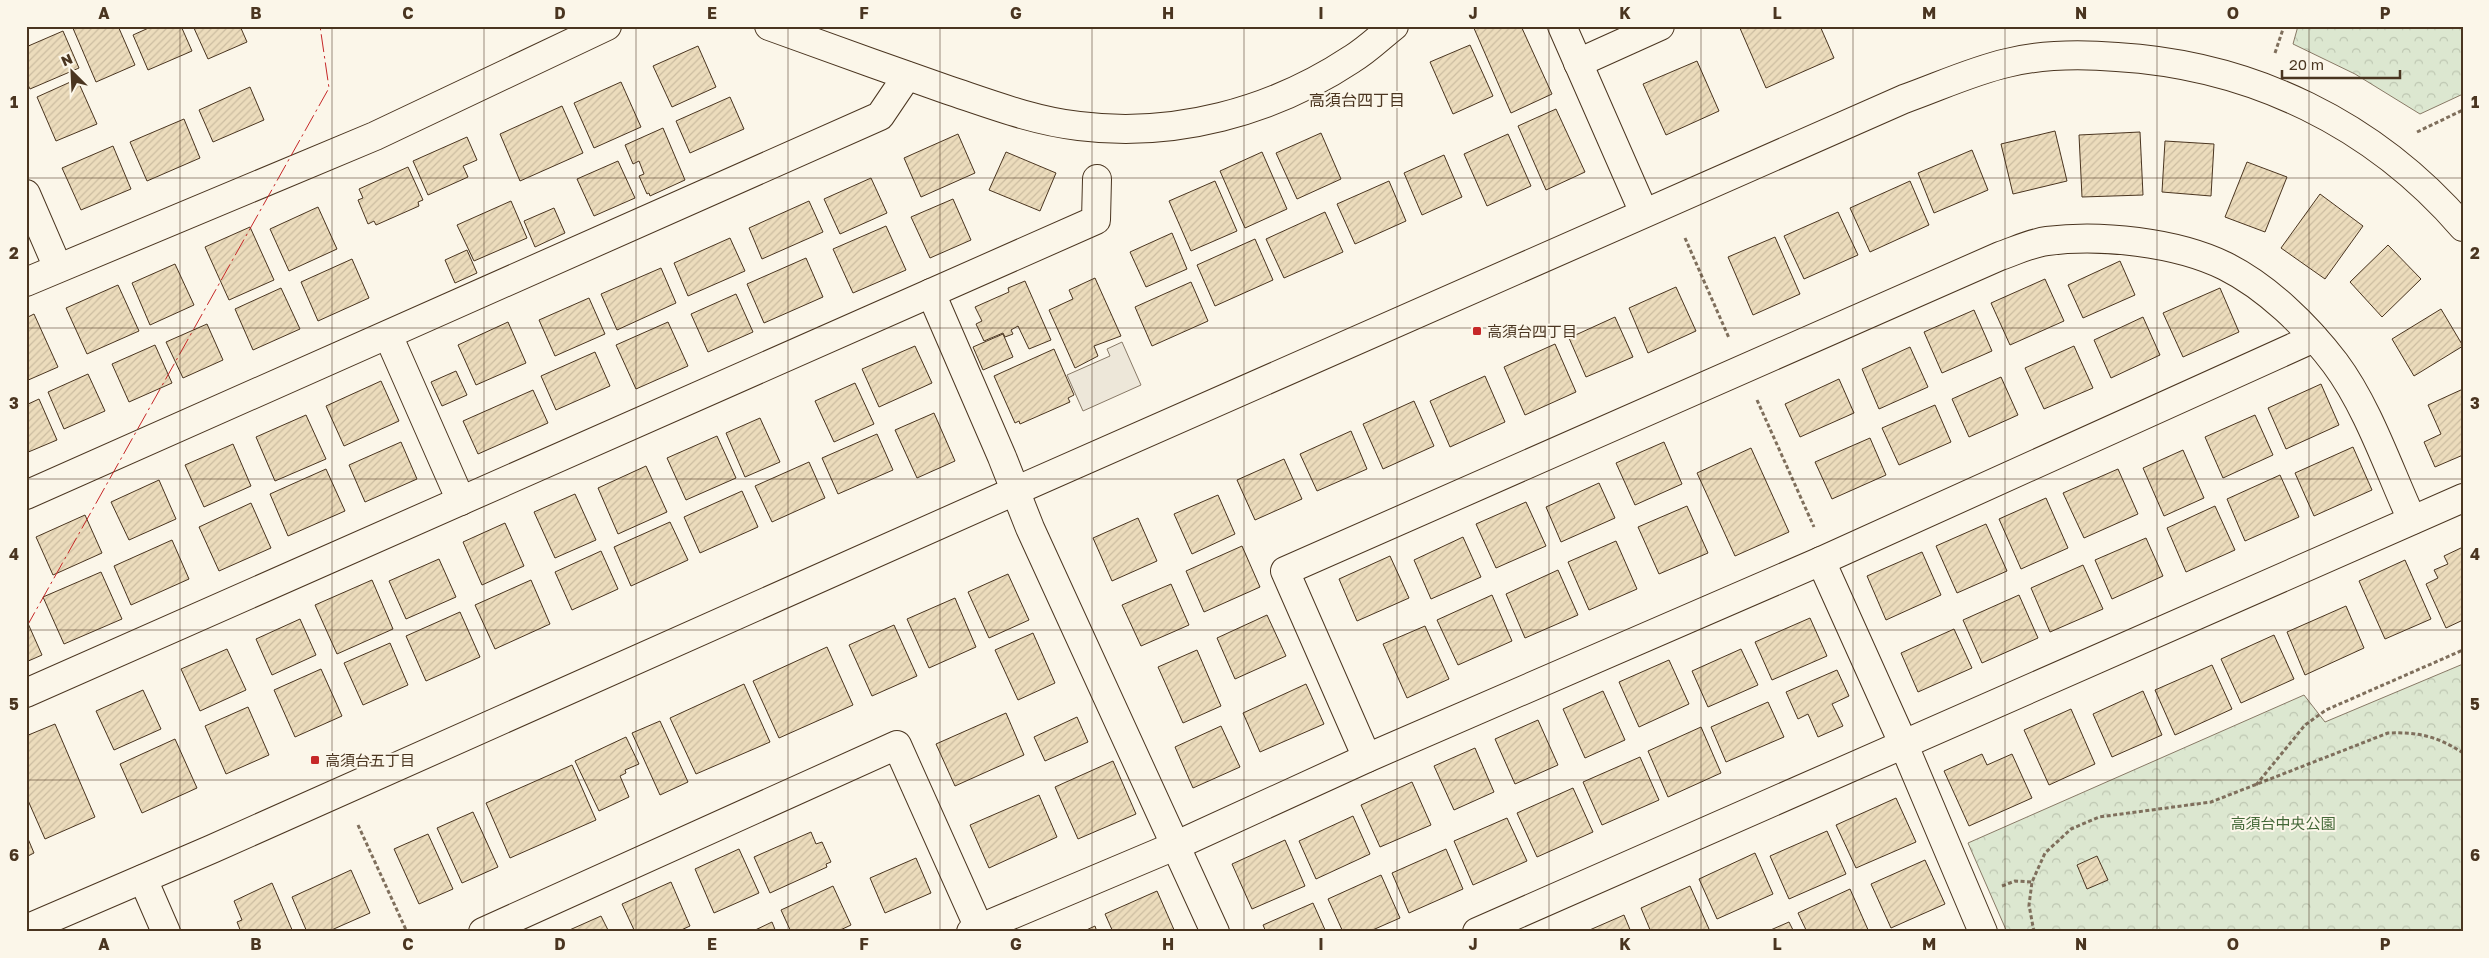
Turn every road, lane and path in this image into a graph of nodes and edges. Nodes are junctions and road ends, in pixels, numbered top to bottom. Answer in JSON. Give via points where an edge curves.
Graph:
{"nodes":[{"id":1,"x":607,"y":26,"type":"edge"},
{"id":2,"x":769,"y":26,"type":"edge"},
{"id":3,"x":1394,"y":26,"type":"edge"},
{"id":4,"x":1562,"y":26,"type":"edge"},
{"id":5,"x":1660,"y":26,"type":"edge"},
{"id":6,"x":2284,"y":26,"type":"edge"},
{"id":7,"x":2275,"y":53,"type":"dead end"},
{"id":8,"x":1578,"y":63,"type":"junction"},
{"id":9,"x":907,"y":76,"type":"junction"},
{"id":10,"x":2463,"y":110,"type":"edge"},
{"id":11,"x":2416,"y":132,"type":"dead end"},
{"id":12,"x":1097,"y":180,"type":"dead end"},
{"id":13,"x":26,"y":194,"type":"edge"},
{"id":14,"x":1644,"y":213,"type":"junction"},
{"id":15,"x":2463,"y":228,"type":"edge"},
{"id":16,"x":58,"y":268,"type":"junction"},
{"id":17,"x":26,"y":282,"type":"edge"},
{"id":18,"x":931,"y":293,"type":"junction"},
{"id":19,"x":388,"y":335,"type":"junction"},
{"id":20,"x":2314,"y":338,"type":"junction"},
{"id":21,"x":1015,"y":491,"type":"junction"},
{"id":22,"x":26,"y":494,"type":"edge"},
{"id":23,"x":2463,"y":498,"type":"edge"},
{"id":24,"x":461,"y":501,"type":"junction"},
{"id":25,"x":2412,"y":520,"type":"junction"},
{"id":26,"x":1821,"y":561,"type":"junction"},
{"id":27,"x":2463,"y":650,"type":"edge"},
{"id":28,"x":26,"y":693,"type":"edge"},
{"id":29,"x":1902,"y":743,"type":"junction"},
{"id":30,"x":2463,"y":752,"type":"edge"},
{"id":31,"x":1367,"y":758,"type":"junction"},
{"id":32,"x":2255,"y":786,"type":"junction"},
{"id":33,"x":358,"y":826,"type":"dead end"},
{"id":34,"x":1176,"y":845,"type":"junction"},
{"id":35,"x":143,"y":879,"type":"junction"},
{"id":36,"x":26,"y":929,"type":"edge"},
{"id":37,"x":975,"y":930,"type":"edge"},
{"id":38,"x":166,"y":932,"type":"edge"},
{"id":39,"x":407,"y":932,"type":"edge"},
{"id":40,"x":483,"y":932,"type":"edge"},
{"id":41,"x":1215,"y":932,"type":"edge"},
{"id":42,"x":1477,"y":932,"type":"edge"},
{"id":43,"x":1983,"y":932,"type":"edge"},
{"id":44,"x":2034,"y":932,"type":"edge"}],
"edges":[{"from":1,"to":16,"type":"street","via":[[375,136]]},
{"from":2,"to":9,"type":"street"},
{"from":3,"to":9,"type":"street","via":[[1353,59],[1304,86],[1248,110],[1187,125],[1137,130],[1078,126],[1015,113]]},
{"from":4,"to":8,"type":"street"},
{"from":5,"to":8,"type":"street"},
{"from":6,"to":7,"type":"path"},
{"from":8,"to":14,"type":"street"},
{"from":9,"to":19,"type":"street","via":[[880,116]]},
{"from":10,"to":11,"type":"path"},
{"from":12,"to":18,"type":"street","via":[[1096,220]]},
{"from":13,"to":16,"type":"street"},
{"from":14,"to":15,"type":"street","via":[[1904,99],[2007,62],[2074,54],[2188,64],[2249,81],[2308,106],[2353,131],[2394,161],[2432,192]]},
{"from":14,"to":21,"type":"street"},
{"from":16,"to":17,"type":"street"},
{"from":18,"to":21,"type":"street"},
{"from":18,"to":24,"type":"street"},
{"from":19,"to":22,"type":"street"},
{"from":19,"to":24,"type":"street"},
{"from":20,"to":25,"type":"street","via":[[2354,393]]},
{"from":20,"to":26,"type":"street"},
{"from":20,"to":31,"type":"street","via":[[2263,291],[2225,266],[2140,242],[2093,239],[2045,241],[2000,256],[1294,566],[1285,571]]},
{"from":21,"to":34,"type":"street"},
{"from":21,"to":35,"type":"street"},
{"from":23,"to":25,"type":"street"},
{"from":24,"to":28,"type":"street"},
{"from":25,"to":29,"type":"street"},
{"from":26,"to":29,"type":"street"},
{"from":26,"to":31,"type":"street"},
{"from":27,"to":32,"type":"path","via":[[2326,710],[2305,725]]},
{"from":29,"to":42,"type":"street"},
{"from":29,"to":43,"type":"street"},
{"from":30,"to":32,"type":"path","via":[[2445,741],[2414,732],[2388,733]]},
{"from":31,"to":34,"type":"street"},
{"from":32,"to":44,"type":"path","via":[[2212,802],[2099,817],[2071,829],[2045,853],[2032,882],[2028,905]]},
{"from":33,"to":39,"type":"path"},
{"from":34,"to":37,"type":"street"},
{"from":34,"to":41,"type":"street"},
{"from":35,"to":36,"type":"street"},
{"from":35,"to":38,"type":"street"},
{"from":37,"to":40,"type":"street","via":[[897,745]]}]}
